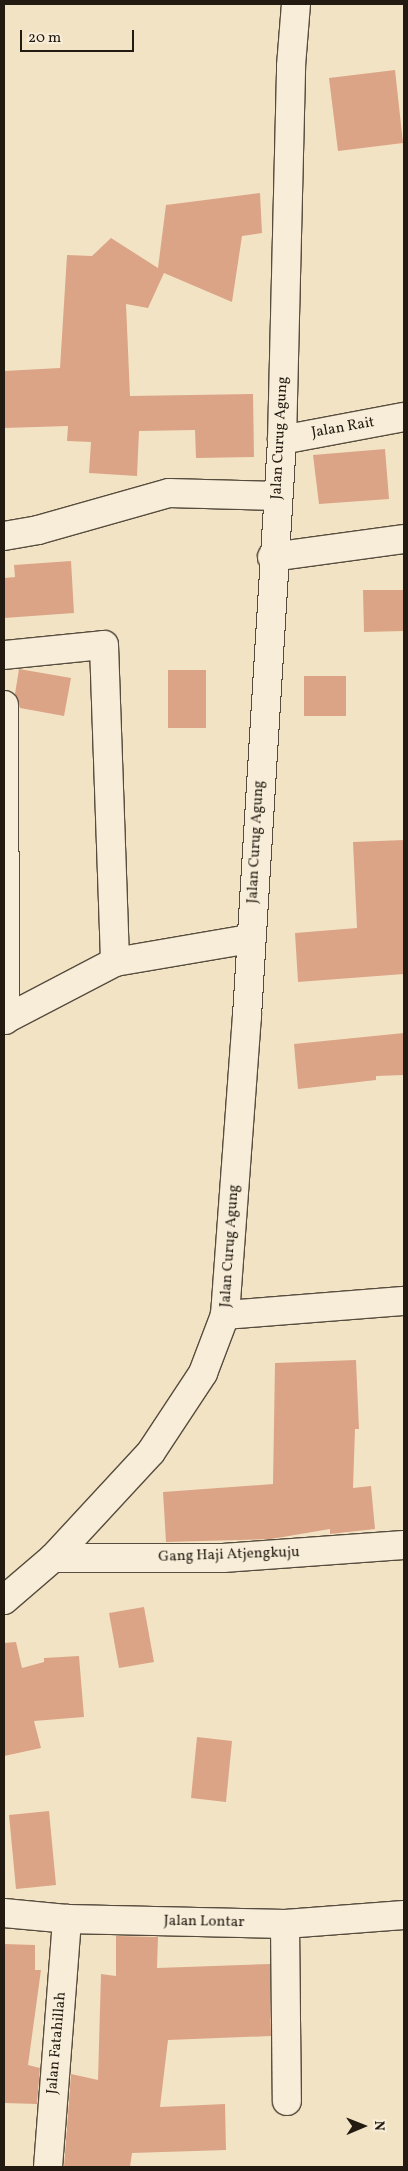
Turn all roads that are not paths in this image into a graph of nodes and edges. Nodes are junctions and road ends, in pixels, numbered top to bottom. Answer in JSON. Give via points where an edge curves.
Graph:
{"nodes":[{"id":1,"x":296,"y":4,"type":"edge"},
{"id":2,"x":404,"y":417,"type":"edge"},
{"id":3,"x":282,"y":440,"type":"junction"},
{"id":4,"x":277,"y":496,"type":"junction"},
{"id":5,"x":4,"y":536,"type":"edge"},
{"id":6,"x":404,"y":539,"type":"edge"},
{"id":7,"x":272,"y":557,"type":"junction"},
{"id":8,"x":4,"y":655,"type":"edge"},
{"id":9,"x":4,"y":705,"type":"edge"},
{"id":10,"x":250,"y":939,"type":"junction"},
{"id":11,"x":115,"y":962,"type":"junction"},
{"id":12,"x":5,"y":1020,"type":"edge"},
{"id":13,"x":404,"y":1301,"type":"edge"},
{"id":14,"x":225,"y":1315,"type":"junction"},
{"id":15,"x":404,"y":1545,"type":"edge"},
{"id":16,"x":52,"y":1558,"type":"junction"},
{"id":17,"x":4,"y":1600,"type":"edge"},
{"id":18,"x":4,"y":1913,"type":"edge"},
{"id":19,"x":404,"y":1915,"type":"edge"},
{"id":20,"x":67,"y":1919,"type":"junction"},
{"id":21,"x":285,"y":1924,"type":"junction"},
{"id":22,"x":287,"y":2101,"type":"dead end"},
{"id":23,"x":48,"y":2167,"type":"edge"}],
"edges":[{"from":1,"to":3,"type":"street","name":"Jalan Curug Agung","via":[[291,66]]},
{"from":2,"to":3,"type":"street","name":"Jalan Rait"},
{"from":3,"to":4,"type":"street","name":"Jalan Curug Agung"},
{"from":4,"to":5,"type":"street","via":[[169,493],[38,530]]},
{"from":4,"to":7,"type":"street","name":"Jalan Curug Agung"},
{"from":6,"to":7,"type":"street"},
{"from":7,"to":10,"type":"street","name":"Jalan Curug Agung"},
{"from":8,"to":11,"type":"street","via":[[104,645]]},
{"from":9,"to":12,"type":"street"},
{"from":10,"to":11,"type":"street"},
{"from":10,"to":14,"type":"street","name":"Jalan Curug Agung"},
{"from":11,"to":12,"type":"street"},
{"from":13,"to":14,"type":"street"},
{"from":14,"to":16,"type":"street","name":"Jalan Curug Agung","via":[[202,1373],[151,1452]]},
{"from":15,"to":16,"type":"street","name":"Gang Haji Atjengkuju","via":[[223,1558]]},
{"from":16,"to":17,"type":"street","name":"Jalan Curug Agung"},
{"from":18,"to":20,"type":"street","name":"Jalan Lontar"},
{"from":19,"to":21,"type":"street","name":"Jalan Lontar"},
{"from":20,"to":21,"type":"street","name":"Jalan Lontar"},
{"from":20,"to":23,"type":"street","name":"Jalan Fatahillah"},
{"from":21,"to":22,"type":"street"}]}
